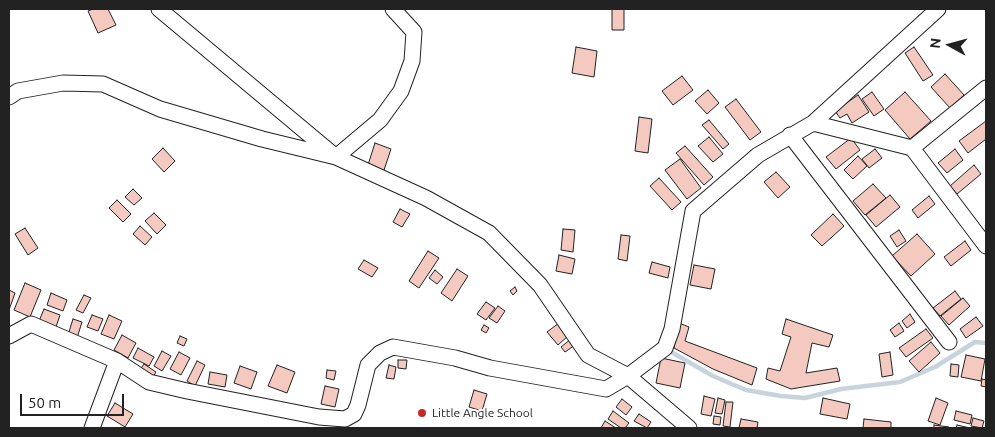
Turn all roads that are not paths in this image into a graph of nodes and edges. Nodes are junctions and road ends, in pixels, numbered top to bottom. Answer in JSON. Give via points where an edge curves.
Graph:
{"nodes":[{"id":1,"x":159,"y":9,"type":"edge"},
{"id":2,"x":393,"y":9,"type":"edge"},
{"id":3,"x":938,"y":9,"type":"edge"},
{"id":4,"x":986,"y":88,"type":"edge"},
{"id":5,"x":9,"y":97,"type":"edge"},
{"id":6,"x":813,"y":122,"type":"junction"},
{"id":7,"x":790,"y":135,"type":"junction"},
{"id":8,"x":912,"y":148,"type":"junction"},
{"id":9,"x":336,"y":157,"type":"junction"},
{"id":10,"x":986,"y":246,"type":"edge"},
{"id":11,"x":9,"y":336,"type":"edge"},
{"id":12,"x":949,"y":342,"type":"dead end"},
{"id":13,"x":118,"y":362,"type":"junction"},
{"id":14,"x":628,"y":376,"type":"junction"},
{"id":15,"x":92,"y":428,"type":"edge"},
{"id":16,"x":690,"y":428,"type":"edge"}],
"edges":[{"from":1,"to":9,"type":"street"},
{"from":2,"to":9,"type":"street","via":[[414,32],[412,61],[401,91],[380,120]]},
{"from":3,"to":6,"type":"street"},
{"from":4,"to":8,"type":"street"},
{"from":5,"to":9,"type":"street","via":[[18,91],[63,83],[102,84],[160,109]]},
{"from":6,"to":7,"type":"street"},
{"from":6,"to":8,"type":"street"},
{"from":7,"to":12,"type":"street"},
{"from":7,"to":14,"type":"street","via":[[758,155],[693,211],[670,336],[665,348]]},
{"from":8,"to":10,"type":"street"},
{"from":9,"to":14,"type":"street","via":[[426,198],[489,233],[540,285],[588,355]]},
{"from":11,"to":13,"type":"street","via":[[31,324]]},
{"from":13,"to":14,"type":"street","via":[[149,382],[319,417],[345,419],[354,414],[358,405],[368,365],[380,353],[393,347],[606,389]]},
{"from":13,"to":15,"type":"street"},
{"from":14,"to":16,"type":"street"}]}
